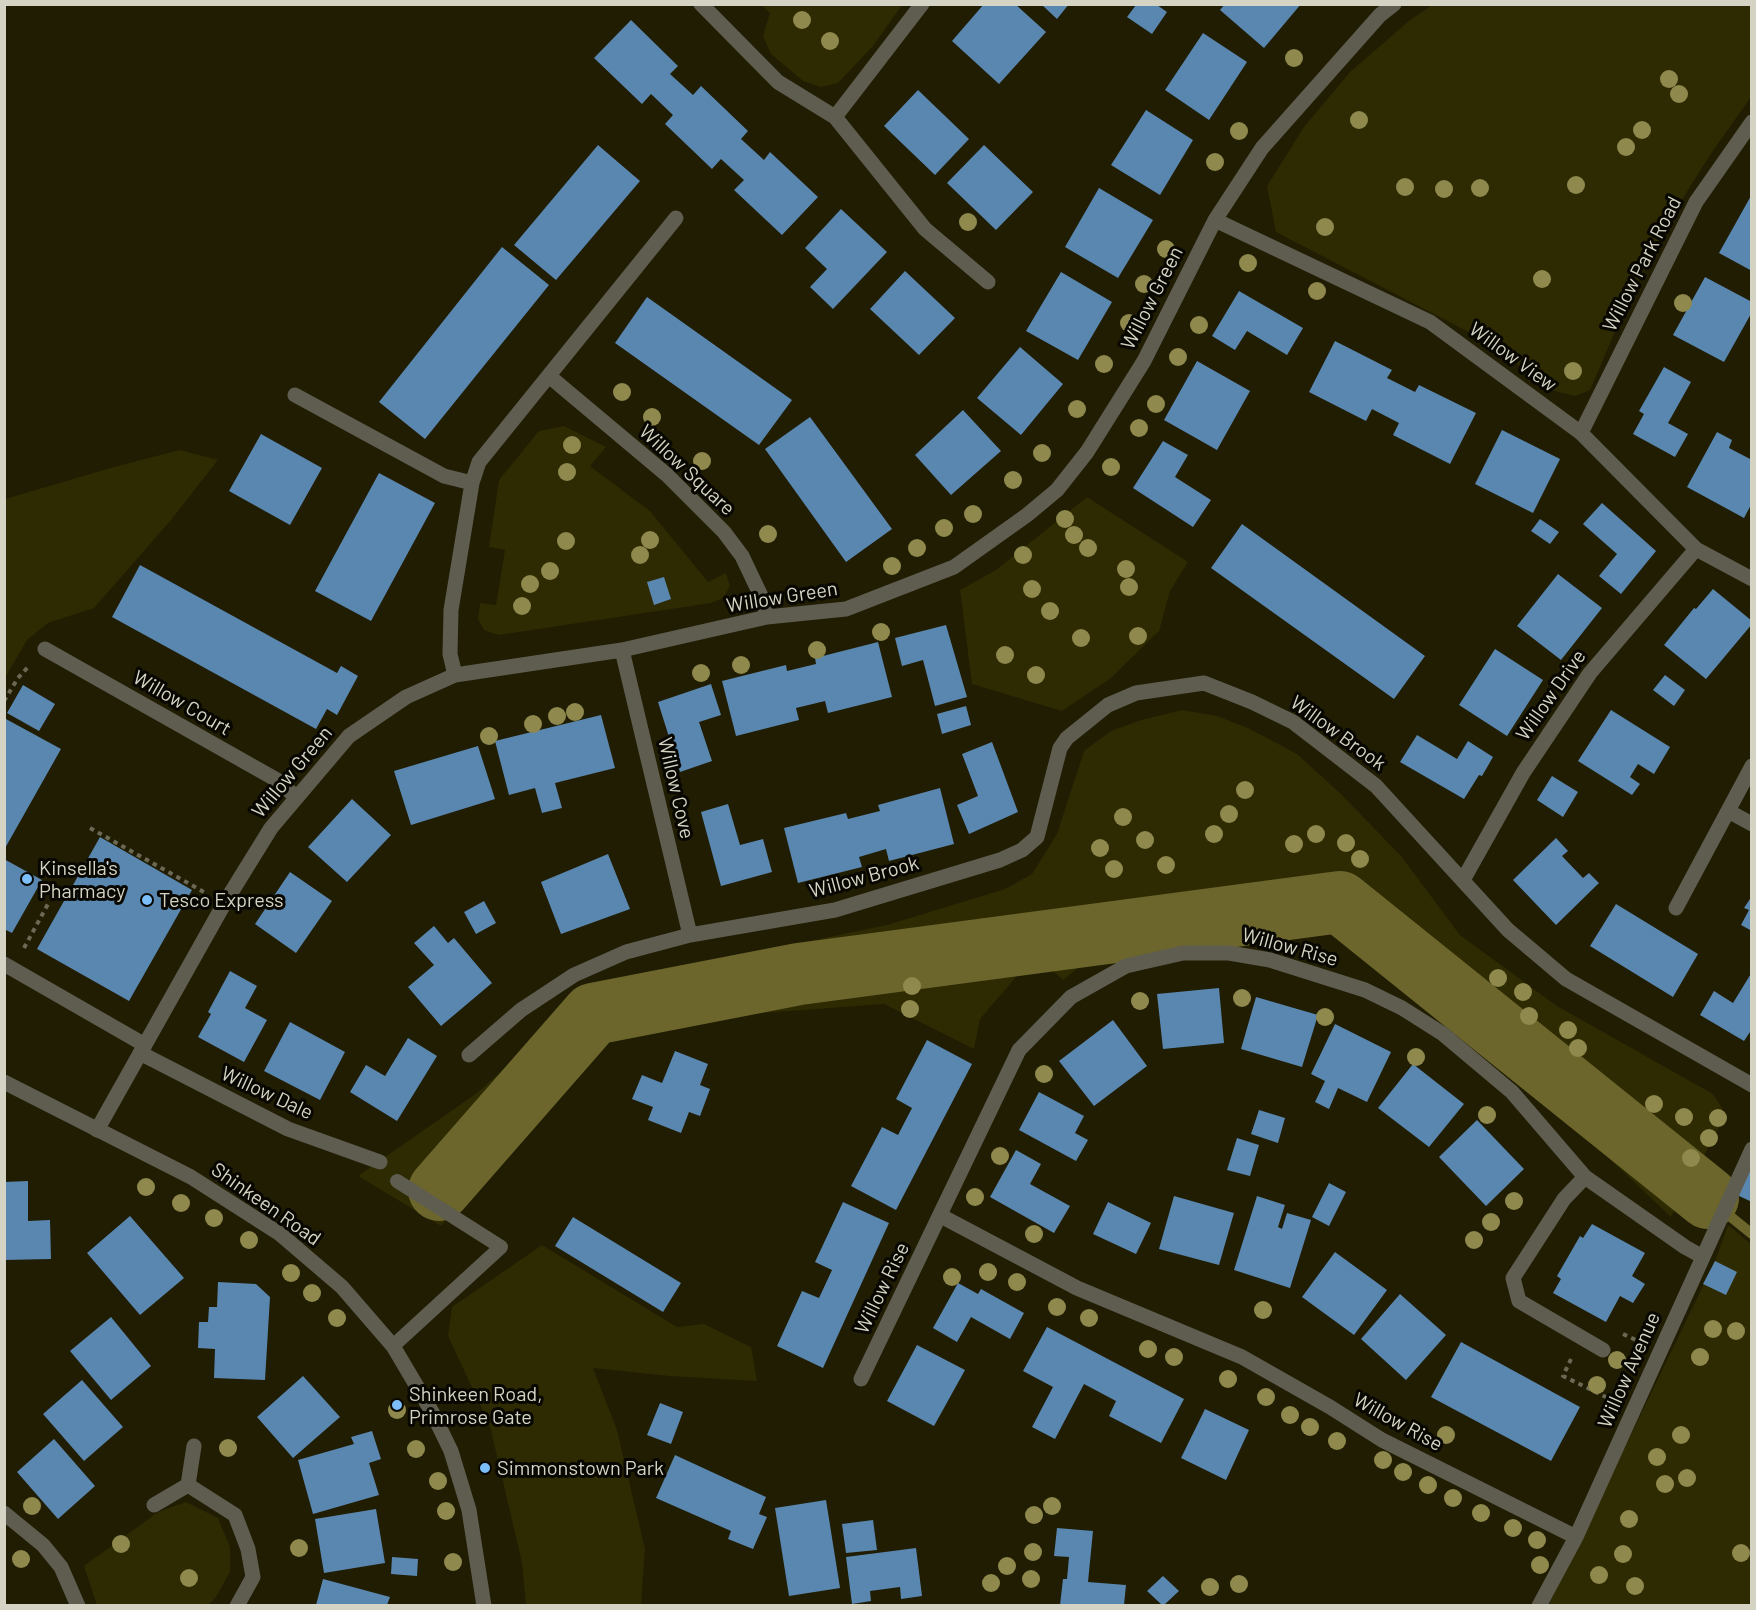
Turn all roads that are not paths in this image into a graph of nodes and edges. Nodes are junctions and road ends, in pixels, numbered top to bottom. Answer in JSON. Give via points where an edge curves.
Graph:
{"nodes":[{"id":1,"x":701,"y":4,"type":"edge"},
{"id":2,"x":922,"y":4,"type":"edge"},
{"id":3,"x":1394,"y":4,"type":"edge"},
{"id":4,"x":1377,"y":10,"type":"edge"},
{"id":5,"x":835,"y":117,"type":"junction"},
{"id":6,"x":1752,"y":122,"type":"edge"},
{"id":7,"x":676,"y":218,"type":"dead end"},
{"id":8,"x":1215,"y":220,"type":"junction"},
{"id":9,"x":988,"y":282,"type":"dead end"},
{"id":10,"x":549,"y":376,"type":"junction"},
{"id":11,"x":295,"y":394,"type":"dead end"},
{"id":12,"x":1581,"y":433,"type":"junction"},
{"id":13,"x":472,"y":483,"type":"junction"},
{"id":14,"x":1696,"y":549,"type":"junction"},
{"id":15,"x":1752,"y":579,"type":"edge"},
{"id":16,"x":767,"y":617,"type":"junction"},
{"id":17,"x":45,"y":649,"type":"road end"},
{"id":18,"x":622,"y":650,"type":"junction"},
{"id":19,"x":455,"y":675,"type":"junction"},
{"id":20,"x":1752,"y":766,"type":"edge"},
{"id":21,"x":296,"y":797,"type":"junction"},
{"id":22,"x":1728,"y":811,"type":"junction"},
{"id":23,"x":1752,"y":824,"type":"edge"},
{"id":24,"x":1463,"y":880,"type":"junction"},
{"id":25,"x":1676,"y":908,"type":"dead end"},
{"id":26,"x":690,"y":935,"type":"junction"},
{"id":27,"x":9,"y":966,"type":"edge"},
{"id":28,"x":142,"y":1049,"type":"junction"},
{"id":29,"x":469,"y":1055,"type":"dead end"},
{"id":30,"x":4,"y":1082,"type":"edge"},
{"id":31,"x":1752,"y":1085,"type":"edge"},
{"id":32,"x":97,"y":1130,"type":"junction"},
{"id":33,"x":1752,"y":1149,"type":"edge"},
{"id":34,"x":380,"y":1162,"type":"dead end"},
{"id":35,"x":1585,"y":1177,"type":"junction"},
{"id":36,"x":397,"y":1181,"type":"dead end"},
{"id":37,"x":941,"y":1216,"type":"junction"},
{"id":38,"x":1703,"y":1257,"type":"junction"},
{"id":39,"x":393,"y":1346,"type":"junction"},
{"id":40,"x":1603,"y":1350,"type":"dead end"},
{"id":41,"x":861,"y":1379,"type":"dead end"},
{"id":42,"x":194,"y":1446,"type":"dead end"},
{"id":43,"x":188,"y":1485,"type":"junction"},
{"id":44,"x":154,"y":1505,"type":"dead end"},
{"id":45,"x":4,"y":1513,"type":"edge"},
{"id":46,"x":1576,"y":1537,"type":"junction"},
{"id":47,"x":78,"y":1605,"type":"edge"},
{"id":48,"x":237,"y":1605,"type":"edge"},
{"id":49,"x":484,"y":1605,"type":"edge"},
{"id":50,"x":1539,"y":1605,"type":"edge"}],
"edges":[{"from":1,"to":5,"type":"street","via":[[778,82]]},
{"from":2,"to":5,"type":"street"},
{"from":3,"to":4,"type":"street","name":"Willow Green"},
{"from":4,"to":8,"type":"street","name":"Willow Green","via":[[1262,148]]},
{"from":5,"to":9,"type":"street","via":[[925,230]]},
{"from":6,"to":12,"type":"street","name":"Willow Park Road","via":[[1696,202]]},
{"from":7,"to":10,"type":"street"},
{"from":8,"to":12,"type":"street","name":"Willow View","via":[[1430,322]]},
{"from":8,"to":16,"type":"street","name":"Willow Green","via":[[1144,361],[1087,452],[1057,490],[954,567],[846,609]]},
{"from":10,"to":13,"type":"street","via":[[479,462]]},
{"from":10,"to":16,"type":"street","name":"Willow Square","via":[[667,475],[724,532],[742,556]]},
{"from":11,"to":13,"type":"street","via":[[444,476]]},
{"from":12,"to":14,"type":"street","name":"Willow View"},
{"from":13,"to":19,"type":"street","via":[[451,610],[450,654]]},
{"from":14,"to":15,"type":"street","name":"Willow View"},
{"from":14,"to":24,"type":"street","name":"Willow Drive","via":[[1590,673],[1523,772]]},
{"from":16,"to":18,"type":"street","name":"Willow Green"},
{"from":17,"to":21,"type":"street","name":"Willow Court","via":[[277,780]]},
{"from":18,"to":19,"type":"street","name":"Willow Green"},
{"from":18,"to":26,"type":"street","name":"Willow Cove"},
{"from":19,"to":21,"type":"street","name":"Willow Green","via":[[406,697],[349,736]]},
{"from":20,"to":22,"type":"street"},
{"from":21,"to":28,"type":"street","name":"Willow Green","via":[[271,828],[224,904]]},
{"from":22,"to":23,"type":"street"},
{"from":22,"to":25,"type":"street"},
{"from":24,"to":26,"type":"street","name":"Willow Brook","via":[[1376,786],[1293,722],[1204,683],[1136,693],[1108,705],[1067,738],[1060,748],[1037,837],[1022,850],[835,910]]},
{"from":24,"to":31,"type":"street","name":"Willow Brook","via":[[1508,930],[1566,979]]},
{"from":26,"to":29,"type":"street","name":"Willow Brook","via":[[626,952],[574,975],[521,1010]]},
{"from":27,"to":28,"type":"street"},
{"from":28,"to":32,"type":"street","name":"Willow Green"},
{"from":28,"to":34,"type":"street","name":"Willow Dale","via":[[288,1129]]},
{"from":30,"to":32,"type":"street","name":"Shinkeen Road"},
{"from":32,"to":39,"type":"street","name":"Shinkeen Road","via":[[191,1177],[280,1234],[342,1287]]},
{"from":33,"to":38,"type":"street","name":"Willow Avenue"},
{"from":35,"to":37,"type":"street","name":"Willow Rise","via":[[1512,1092],[1443,1034],[1402,1008],[1365,990],[1270,960],[1229,953],[1183,953],[1126,966],[1071,997],[1020,1050]]},
{"from":35,"to":38,"type":"street","name":"Willow Rise"},
{"from":35,"to":40,"type":"street","via":[[1564,1199],[1513,1278],[1519,1301]]},
{"from":36,"to":39,"type":"lane","via":[[501,1247]]},
{"from":37,"to":41,"type":"street","name":"Willow Rise"},
{"from":37,"to":46,"type":"street","name":"Willow Rise","via":[[1077,1288],[1242,1357],[1382,1440]]},
{"from":38,"to":46,"type":"street","name":"Willow Avenue"},
{"from":39,"to":49,"type":"street","name":"Shinkeen Road","via":[[451,1451],[469,1510]]},
{"from":42,"to":43,"type":"street"},
{"from":43,"to":44,"type":"street"},
{"from":43,"to":48,"type":"street","via":[[235,1515],[253,1578]]},
{"from":45,"to":47,"type":"street","via":[[43,1545],[61,1567]]},
{"from":46,"to":50,"type":"street","name":"Willow Avenue"}]}
